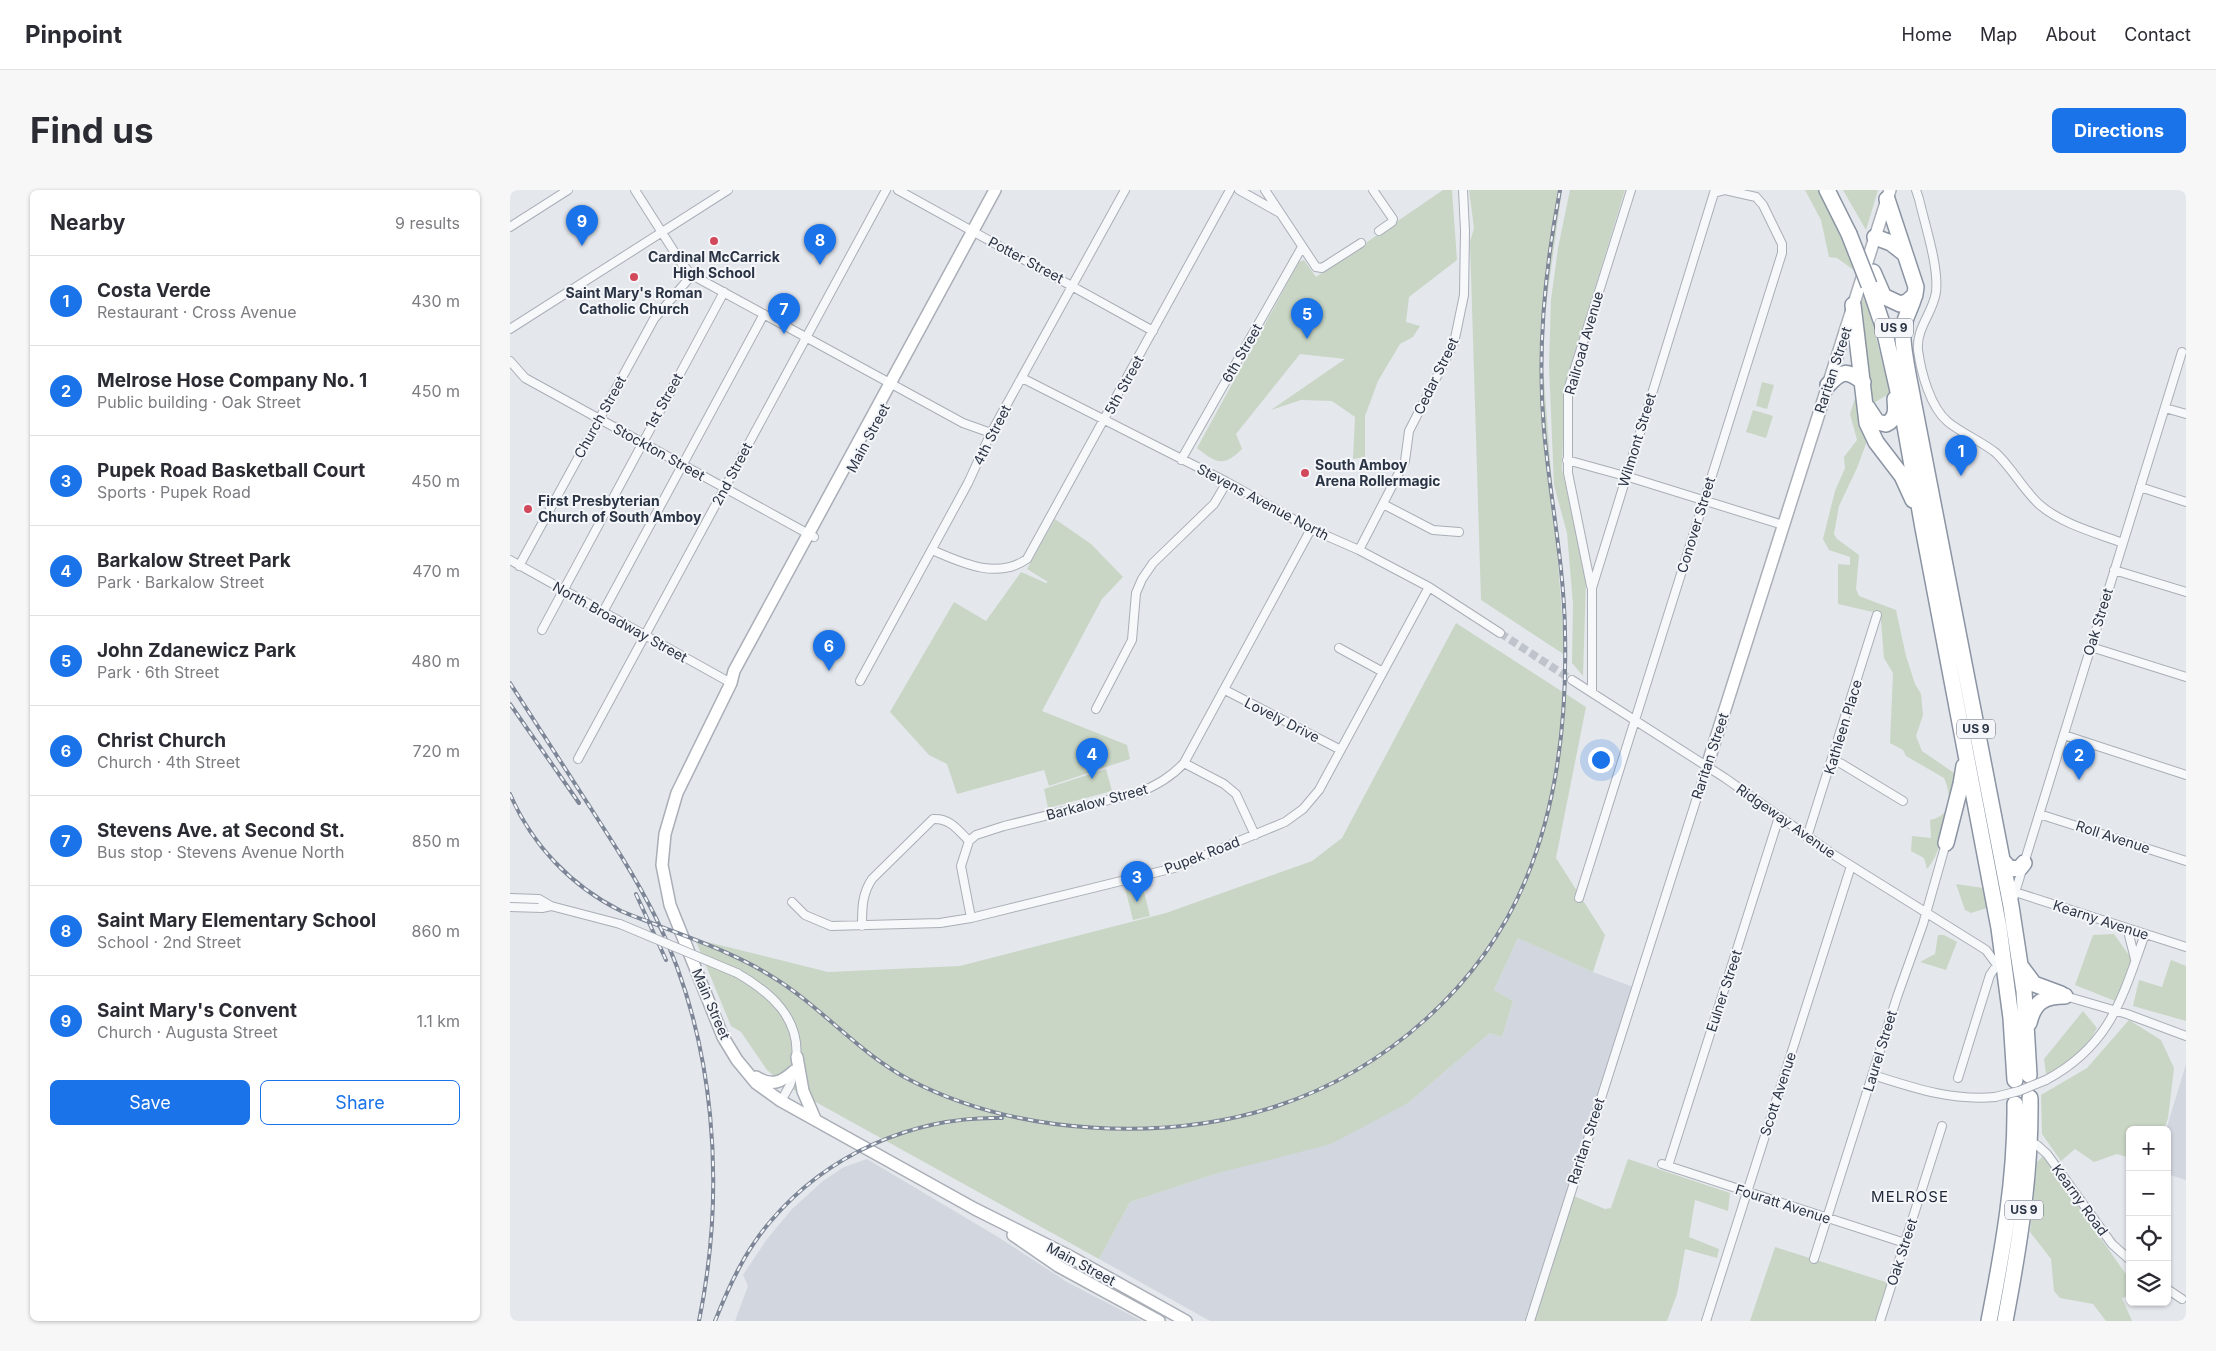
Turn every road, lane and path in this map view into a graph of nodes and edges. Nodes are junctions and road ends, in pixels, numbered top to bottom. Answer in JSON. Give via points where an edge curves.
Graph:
{"nodes":[{"id":1,"x":568,"y":190,"type":"edge"},
{"id":2,"x":635,"y":190,"type":"edge"},
{"id":3,"x":728,"y":190,"type":"edge"},
{"id":4,"x":886,"y":190,"type":"edge"},
{"id":5,"x":898,"y":190,"type":"edge"},
{"id":6,"x":995,"y":190,"type":"edge"},
{"id":7,"x":1003,"y":190,"type":"edge"},
{"id":8,"x":1125,"y":190,"type":"edge"},
{"id":9,"x":1230,"y":190,"type":"edge"},
{"id":10,"x":1238,"y":190,"type":"edge"},
{"id":11,"x":1264,"y":190,"type":"edge"},
{"id":12,"x":1373,"y":190,"type":"edge"},
{"id":13,"x":1463,"y":190,"type":"edge"},
{"id":14,"x":1631,"y":190,"type":"edge"},
{"id":15,"x":1826,"y":190,"type":"edge"},
{"id":16,"x":1837,"y":190,"type":"edge"},
{"id":17,"x":1916,"y":190,"type":"edge"},
{"id":18,"x":1712,"y":191,"type":"edge"},
{"id":19,"x":1888,"y":194,"type":"edge"},
{"id":20,"x":1281,"y":214,"type":"junction"},
{"id":21,"x":1880,"y":222,"type":"junction"},
{"id":22,"x":510,"y":227,"type":"edge"},
{"id":23,"x":1852,"y":230,"type":"junction"},
{"id":24,"x":1379,"y":231,"type":"dead end"},
{"id":25,"x":662,"y":232,"type":"junction"},
{"id":26,"x":976,"y":234,"type":"junction"},
{"id":27,"x":1899,"y":236,"type":"junction"},
{"id":28,"x":1875,"y":237,"type":"junction"},
{"id":29,"x":1361,"y":243,"type":"dead end"},
{"id":30,"x":1302,"y":248,"type":"junction"},
{"id":31,"x":1905,"y":254,"type":"junction"},
{"id":32,"x":692,"y":275,"type":"junction"},
{"id":33,"x":1871,"y":278,"type":"junction"},
{"id":34,"x":1073,"y":285,"type":"junction"},
{"id":35,"x":724,"y":292,"type":"junction"},
{"id":36,"x":1915,"y":295,"type":"junction"},
{"id":37,"x":1883,"y":296,"type":"junction"},
{"id":38,"x":1853,"y":305,"type":"junction"},
{"id":39,"x":764,"y":314,"type":"junction"},
{"id":40,"x":510,"y":329,"type":"edge"},
{"id":41,"x":1154,"y":331,"type":"junction"},
{"id":42,"x":806,"y":337,"type":"junction"},
{"id":43,"x":2182,"y":352,"type":"dead end"},
{"id":44,"x":1892,"y":360,"type":"junction"},
{"id":45,"x":510,"y":361,"type":"edge"},
{"id":46,"x":1022,"y":378,"type":"junction"},
{"id":47,"x":1863,"y":382,"type":"junction"},
{"id":48,"x":893,"y":384,"type":"junction"},
{"id":49,"x":1828,"y":385,"type":"junction"},
{"id":50,"x":1911,"y":385,"type":"junction"},
{"id":51,"x":1866,"y":406,"type":"junction"},
{"id":52,"x":2165,"y":408,"type":"junction"},
{"id":53,"x":2186,"y":414,"type":"edge"},
{"id":54,"x":599,"y":419,"type":"junction"},
{"id":55,"x":1104,"y":421,"type":"junction"},
{"id":56,"x":990,"y":433,"type":"junction"},
{"id":57,"x":642,"y":442,"type":"junction"},
{"id":58,"x":1182,"y":460,"type":"junction"},
{"id":59,"x":1567,"y":460,"type":"junction"},
{"id":60,"x":682,"y":464,"type":"junction"},
{"id":61,"x":1625,"y":476,"type":"junction"},
{"id":62,"x":1227,"y":482,"type":"junction"},
{"id":63,"x":2140,"y":487,"type":"junction"},
{"id":64,"x":724,"y":488,"type":"junction"},
{"id":65,"x":1704,"y":500,"type":"junction"},
{"id":66,"x":2186,"y":502,"type":"edge"},
{"id":67,"x":1383,"y":504,"type":"junction"},
{"id":68,"x":1783,"y":525,"type":"junction"},
{"id":69,"x":1923,"y":528,"type":"junction"},
{"id":70,"x":1311,"y":529,"type":"junction"},
{"id":71,"x":1460,"y":532,"type":"dead end"},
{"id":72,"x":811,"y":536,"type":"junction"},
{"id":73,"x":2123,"y":543,"type":"junction"},
{"id":74,"x":932,"y":550,"type":"junction"},
{"id":75,"x":1359,"y":550,"type":"junction"},
{"id":76,"x":510,"y":560,"type":"edge"},
{"id":77,"x":519,"y":566,"type":"junction"},
{"id":78,"x":2114,"y":570,"type":"junction"},
{"id":79,"x":1429,"y":587,"type":"junction"},
{"id":80,"x":1592,"y":588,"type":"junction"},
{"id":81,"x":562,"y":590,"type":"junction"},
{"id":82,"x":2186,"y":592,"type":"edge"},
{"id":83,"x":603,"y":612,"type":"junction"},
{"id":84,"x":1877,"y":615,"type":"dead end"},
{"id":85,"x":542,"y":630,"type":"dead end"},
{"id":86,"x":1500,"y":633,"type":"tunnel mouth"},
{"id":87,"x":644,"y":636,"type":"junction"},
{"id":88,"x":1339,"y":648,"type":"dead end"},
{"id":89,"x":2091,"y":648,"type":"junction"},
{"id":90,"x":1383,"y":672,"type":"junction"},
{"id":91,"x":2186,"y":677,"type":"edge"},
{"id":92,"x":1572,"y":680,"type":"tunnel mouth"},
{"id":93,"x":860,"y":682,"type":"dead end"},
{"id":94,"x":731,"y":683,"type":"junction"},
{"id":95,"x":1225,"y":690,"type":"junction"},
{"id":96,"x":1592,"y":692,"type":"junction"},
{"id":97,"x":1096,"y":709,"type":"dead end"},
{"id":98,"x":1635,"y":721,"type":"junction"},
{"id":99,"x":2064,"y":735,"type":"junction"},
{"id":100,"x":1964,"y":746,"type":"junction"},
{"id":101,"x":1339,"y":750,"type":"junction"},
{"id":102,"x":578,"y":759,"type":"dead end"},
{"id":103,"x":1832,"y":760,"type":"junction"},
{"id":104,"x":1184,"y":763,"type":"junction"},
{"id":105,"x":1707,"y":766,"type":"junction"},
{"id":106,"x":2186,"y":775,"type":"edge"},
{"id":107,"x":1903,"y":801,"type":"dead end"},
{"id":108,"x":2040,"y":814,"type":"junction"},
{"id":109,"x":1779,"y":817,"type":"junction"},
{"id":110,"x":1254,"y":835,"type":"junction"},
{"id":111,"x":1807,"y":837,"type":"junction"},
{"id":112,"x":969,"y":841,"type":"junction"},
{"id":113,"x":1946,"y":843,"type":"joint"},
{"id":114,"x":2002,"y":860,"type":"junction"},
{"id":115,"x":2186,"y":861,"type":"edge"},
{"id":116,"x":2024,"y":863,"type":"junction"},
{"id":117,"x":1851,"y":866,"type":"junction"},
{"id":118,"x":510,"y":898,"type":"edge"},
{"id":119,"x":1579,"y":898,"type":"dead end"},
{"id":120,"x":2013,"y":899,"type":"junction"},
{"id":121,"x":792,"y":902,"type":"dead end"},
{"id":122,"x":551,"y":906,"type":"junction"},
{"id":123,"x":510,"y":907,"type":"edge"},
{"id":124,"x":1926,"y":913,"type":"junction"},
{"id":125,"x":972,"y":918,"type":"junction"},
{"id":126,"x":862,"y":926,"type":"junction"},
{"id":127,"x":2130,"y":929,"type":"junction"},
{"id":128,"x":2145,"y":934,"type":"junction"},
{"id":129,"x":2186,"y":947,"type":"edge"},
{"id":130,"x":2020,"y":963,"type":"junction"},
{"id":131,"x":2134,"y":964,"type":"junction"},
{"id":132,"x":1997,"y":965,"type":"junction"},
{"id":133,"x":2008,"y":987,"type":"junction"},
{"id":134,"x":2065,"y":996,"type":"junction"},
{"id":135,"x":2116,"y":1010,"type":"junction"},
{"id":136,"x":2027,"y":1032,"type":"junction"},
{"id":137,"x":2186,"y":1036,"type":"edge"},
{"id":138,"x":797,"y":1057,"type":"junction"},
{"id":139,"x":744,"y":1070,"type":"junction"},
{"id":140,"x":794,"y":1071,"type":"junction"},
{"id":141,"x":1873,"y":1075,"type":"junction"},
{"id":142,"x":2030,"y":1075,"type":"dead end"},
{"id":143,"x":1958,"y":1078,"type":"dead end"},
{"id":144,"x":2014,"y":1080,"type":"dead end"},
{"id":145,"x":2030,"y":1098,"type":"dead end"},
{"id":146,"x":781,"y":1101,"type":"junction"},
{"id":147,"x":2015,"y":1104,"type":"dead end"},
{"id":148,"x":815,"y":1120,"type":"junction"},
{"id":149,"x":1942,"y":1126,"type":"dead end"},
{"id":150,"x":2030,"y":1142,"type":"junction"},
{"id":151,"x":1665,"y":1165,"type":"joint"},
{"id":152,"x":1747,"y":1193,"type":"junction"},
{"id":153,"x":975,"y":1209,"type":"junction"},
{"id":154,"x":1827,"y":1218,"type":"junction"},
{"id":155,"x":1905,"y":1243,"type":"junction"},
{"id":156,"x":2126,"y":1256,"type":"edge"},
{"id":157,"x":1814,"y":1259,"type":"dead end"},
{"id":158,"x":2171,"y":1291,"type":"edge"},
{"id":159,"x":2182,"y":1298,"type":"dead end"},
{"id":160,"x":1159,"y":1321,"type":"edge"},
{"id":161,"x":1186,"y":1321,"type":"edge"},
{"id":162,"x":1530,"y":1321,"type":"edge"},
{"id":163,"x":1706,"y":1321,"type":"edge"},
{"id":164,"x":1880,"y":1321,"type":"edge"},
{"id":165,"x":1989,"y":1321,"type":"edge"},
{"id":166,"x":2005,"y":1321,"type":"edge"}],
"edges":[{"from":1,"to":22,"type":"street"},
{"from":2,"to":25,"type":"street"},
{"from":3,"to":25,"type":"street"},
{"from":4,"to":42,"type":"street","name":"2nd Street"},
{"from":5,"to":26,"type":"street","name":"Potter Street"},
{"from":6,"to":26,"type":"main road","name":"Main Street"},
{"from":7,"to":26,"type":"main road","name":"Main Street"},
{"from":8,"to":34,"type":"street","name":"4th Street"},
{"from":9,"to":41,"type":"street","name":"5th Street"},
{"from":10,"to":20,"type":"street"},
{"from":11,"to":20,"type":"street"},
{"from":12,"to":24,"type":"street","via":[[1393,219]]},
{"from":13,"to":67,"type":"street","name":"Cedar Street","via":[[1464,295],[1454,343],[1409,431],[1405,461]]},
{"from":14,"to":59,"type":"street","name":"Railroad Avenue","via":[[1568,390]]},
{"from":15,"to":23,"type":"highway","number":"US 9"},
{"from":16,"to":23,"type":"highway","number":"US 9"},
{"from":17,"to":73,"type":"street","via":[[1936,284],[1934,299],[1919,333],[1918,347],[1937,408],[1949,423],[1997,455],[2042,506],[2068,521]]},
{"from":18,"to":61,"type":"street","name":"Wilmont Street"},
{"from":18,"to":65,"type":"street","name":"Conover Street","via":[[1725,190],[1756,197],[1782,244],[1782,253]]},
{"from":19,"to":21,"type":"main road","name":"Raritan Street"},
{"from":19,"to":27,"type":"highway"},
{"from":20,"to":30,"type":"street"},
{"from":21,"to":27,"type":"highway","via":[[1889,225]]},
{"from":21,"to":28,"type":"main road","name":"Raritan Street"},
{"from":23,"to":33,"type":"highway","number":"US 9","bridge":true},
{"from":25,"to":32,"type":"street"},
{"from":25,"to":40,"type":"street"},
{"from":26,"to":34,"type":"street","name":"Potter Street"},
{"from":26,"to":48,"type":"main road","name":"Main Street"},
{"from":27,"to":31,"type":"highway"},
{"from":28,"to":31,"type":"highway","via":[[1891,243]]},
{"from":28,"to":38,"type":"main road","name":"Raritan Street"},
{"from":29,"to":30,"type":"street","via":[[1322,268],[1316,267]]},
{"from":30,"to":58,"type":"street","name":"6th Street"},
{"from":31,"to":36,"type":"highway","via":[[1914,279]]},
{"from":32,"to":35,"type":"street"},
{"from":32,"to":54,"type":"street","name":"Church Street","via":[[654,319]]},
{"from":33,"to":37,"type":"highway","number":"US 9"},
{"from":33,"to":44,"type":"highway","number":"US 9"},
{"from":34,"to":41,"type":"street","name":"Potter Street"},
{"from":34,"to":46,"type":"street","name":"4th Street"},
{"from":35,"to":39,"type":"street"},
{"from":35,"to":57,"type":"street","name":"1st Street"},
{"from":36,"to":37,"type":"highway","via":[[1900,304]]},
{"from":36,"to":50,"type":"highway","via":[[1903,330]]},
{"from":37,"to":50,"type":"highway","number":"US 9"},
{"from":38,"to":47,"type":"highway"},
{"from":38,"to":49,"type":"main road","name":"Raritan Street"},
{"from":39,"to":42,"type":"street"},
{"from":39,"to":60,"type":"street"},
{"from":41,"to":55,"type":"street","name":"5th Street"},
{"from":42,"to":48,"type":"street"},
{"from":42,"to":64,"type":"street","name":"2nd Street"},
{"from":43,"to":52,"type":"street","name":"Oak Street"},
{"from":44,"to":51,"type":"highway","via":[[1896,407],[1893,418],[1889,423],[1880,424]]},
{"from":44,"to":69,"type":"highway","number":"US 9"},
{"from":45,"to":54,"type":"street","name":"Stockton Street","via":[[525,378]]},
{"from":46,"to":55,"type":"street","name":"Stevens Avenue North"},
{"from":46,"to":56,"type":"street","name":"4th Street"},
{"from":47,"to":49,"type":"highway","via":[[1852,374],[1844,373]]},
{"from":47,"to":51,"type":"highway"},
{"from":48,"to":56,"type":"street"},
{"from":48,"to":72,"type":"main road","name":"Main Street"},
{"from":49,"to":68,"type":"main road","name":"Raritan Street"},
{"from":50,"to":114,"type":"highway","number":"US 9"},
{"from":51,"to":69,"type":"highway","via":[[1867,423],[1873,437],[1906,483]]},
{"from":52,"to":53,"type":"street"},
{"from":52,"to":63,"type":"street","name":"Oak Street"},
{"from":54,"to":57,"type":"street","name":"Stockton Street"},
{"from":54,"to":77,"type":"street","name":"Church Street"},
{"from":55,"to":58,"type":"street","name":"Stevens Avenue North"},
{"from":55,"to":74,"type":"street","name":"5th Street","via":[[1027,559],[1007,569],[966,565]]},
{"from":56,"to":74,"type":"street","name":"4th Street"},
{"from":57,"to":60,"type":"street","name":"Stockton Street"},
{"from":57,"to":81,"type":"street","name":"1st Street"},
{"from":58,"to":62,"type":"street","name":"Stevens Avenue North"},
{"from":59,"to":61,"type":"street"},
{"from":59,"to":80,"type":"street","name":"Railroad Avenue"},
{"from":60,"to":64,"type":"street","name":"Stockton Street"},
{"from":60,"to":83,"type":"street"},
{"from":61,"to":65,"type":"street"},
{"from":61,"to":80,"type":"street","name":"Wilmont Street"},
{"from":62,"to":70,"type":"street","name":"Stevens Avenue North"},
{"from":62,"to":97,"type":"street","via":[[1214,504],[1153,563],[1142,579],[1136,592],[1132,640]]},
{"from":63,"to":66,"type":"street"},
{"from":63,"to":73,"type":"street","name":"Oak Street"},
{"from":64,"to":72,"type":"street","name":"Stockton Street"},
{"from":64,"to":87,"type":"street","name":"2nd Street"},
{"from":65,"to":68,"type":"street"},
{"from":65,"to":98,"type":"street","name":"Conover Street"},
{"from":67,"to":71,"type":"street","via":[[1433,530]]},
{"from":67,"to":75,"type":"street","name":"Cedar Street"},
{"from":68,"to":105,"type":"main road","name":"Raritan Street"},
{"from":69,"to":100,"type":"highway","number":"US 9"},
{"from":70,"to":75,"type":"street","name":"Stevens Avenue North"},
{"from":70,"to":95,"type":"street","name":"Barkalow Street"},
{"from":72,"to":94,"type":"main road","name":"Main Street","via":[[740,674]]},
{"from":73,"to":78,"type":"street","name":"Oak Street"},
{"from":74,"to":93,"type":"street","name":"4th Street"},
{"from":75,"to":79,"type":"street","name":"Stevens Avenue North"},
{"from":76,"to":77,"type":"street","name":"North Broadway Street"},
{"from":77,"to":81,"type":"street","name":"North Broadway Street"},
{"from":78,"to":82,"type":"street"},
{"from":78,"to":89,"type":"street","name":"Oak Street"},
{"from":79,"to":86,"type":"street","name":"Stevens Avenue North"},
{"from":79,"to":90,"type":"street","name":"Pupek Road"},
{"from":80,"to":96,"type":"street","name":"Wilmont Street"},
{"from":81,"to":83,"type":"street","name":"North Broadway Street"},
{"from":81,"to":85,"type":"street","name":"1st Street"},
{"from":83,"to":87,"type":"street","name":"North Broadway Street"},
{"from":84,"to":103,"type":"street","name":"Kathleen Place"},
{"from":87,"to":94,"type":"street","name":"North Broadway Street"},
{"from":87,"to":102,"type":"street","name":"2nd Street"},
{"from":88,"to":90,"type":"street"},
{"from":89,"to":91,"type":"street"},
{"from":89,"to":99,"type":"street","name":"Oak Street"},
{"from":90,"to":101,"type":"street","name":"Pupek Road"},
{"from":92,"to":96,"type":"street","name":"Ridgeway Avenue"},
{"from":94,"to":139,"type":"main road","name":"Main Street","via":[[677,793],[665,834],[662,865],[670,905],[724,1037]]},
{"from":95,"to":101,"type":"street","name":"Lovely Drive"},
{"from":95,"to":104,"type":"street","name":"Barkalow Street"},
{"from":96,"to":98,"type":"street","name":"Ridgeway Avenue"},
{"from":98,"to":105,"type":"street","name":"Ridgeway Avenue"},
{"from":98,"to":119,"type":"street","name":"Conover Street"},
{"from":99,"to":106,"type":"street"},
{"from":99,"to":108,"type":"street","name":"Oak Street"},
{"from":100,"to":113,"type":"highway","via":[[1962,784]]},
{"from":100,"to":133,"type":"highway","number":"US 9"},
{"from":101,"to":110,"type":"street","name":"Pupek Road","via":[[1319,790],[1303,809],[1285,822]]},
{"from":103,"to":107,"type":"street"},
{"from":103,"to":111,"type":"street","name":"Kathleen Place"},
{"from":104,"to":110,"type":"street","via":[[1236,794]]},
{"from":104,"to":112,"type":"street","name":"Barkalow Street","via":[[1160,783],[1141,792],[988,830]]},
{"from":105,"to":109,"type":"street","name":"Ridgeway Avenue"},
{"from":105,"to":162,"type":"street","name":"Raritan Street"},
{"from":108,"to":115,"type":"street","name":"Roll Avenue"},
{"from":108,"to":116,"type":"street","name":"Oak Street"},
{"from":109,"to":111,"type":"street","name":"Ridgeway Avenue"},
{"from":109,"to":151,"type":"street","name":"Eulner Street"},
{"from":110,"to":125,"type":"street","name":"Pupek Road","via":[[1174,868]]},
{"from":111,"to":117,"type":"street","name":"Ridgeway Avenue"},
{"from":112,"to":125,"type":"street","via":[[961,866]]},
{"from":112,"to":126,"type":"street","via":[[949,822],[933,819],[869,883],[863,898]]},
{"from":113,"to":124,"type":"street","name":"Laurel Street"},
{"from":114,"to":116,"type":"highway","via":[[2010,869],[2020,868]]},
{"from":114,"to":120,"type":"highway","number":"US 9"},
{"from":116,"to":120,"type":"street","name":"Oak Street"},
{"from":117,"to":124,"type":"street","name":"Ridgeway Avenue"},
{"from":117,"to":152,"type":"street","name":"Scott Avenue"},
{"from":118,"to":122,"type":"street","via":[[539,899]]},
{"from":120,"to":127,"type":"street","name":"Kearny Avenue"},
{"from":120,"to":130,"type":"highway","number":"US 9"},
{"from":121,"to":126,"type":"street","name":"Pupek Road","via":[[819,923]]},
{"from":122,"to":123,"type":"street"},
{"from":122,"to":138,"type":"street","bridge":true,"via":[[620,924],[737,973],[782,1007],[794,1036]]},
{"from":124,"to":132,"type":"street","name":"Ridgeway Avenue","via":[[1982,946]]},
{"from":124,"to":141,"type":"street","name":"Laurel Street"},
{"from":125,"to":126,"type":"street","name":"Pupek Road","via":[[940,923]]},
{"from":127,"to":128,"type":"street","name":"Kearny Avenue"},
{"from":127,"to":131,"type":"street"},
{"from":128,"to":129,"type":"street","name":"Kearny Avenue"},
{"from":128,"to":131,"type":"street"},
{"from":130,"to":134,"type":"highway","via":[[2034,984]]},
{"from":130,"to":136,"type":"highway","number":"US 9"},
{"from":131,"to":135,"type":"street"},
{"from":132,"to":133,"type":"highway"},
{"from":132,"to":143,"type":"street","via":[[1990,975]]},
{"from":133,"to":144,"type":"highway","number":"US 9"},
{"from":134,"to":135,"type":"street"},
{"from":134,"to":136,"type":"highway","via":[[2048,997],[2039,1002]]},
{"from":135,"to":137,"type":"street"},
{"from":135,"to":141,"type":"street","bridge":true,"via":[[2093,1044],[2071,1065],[2019,1091],[1995,1097],[1946,1096]]},
{"from":136,"to":142,"type":"highway","number":"US 9"},
{"from":138,"to":140,"type":"street"},
{"from":138,"to":148,"type":"main road","via":[[803,1091]]},
{"from":139,"to":140,"type":"main road","via":[[772,1083],[780,1083]]},
{"from":139,"to":146,"type":"main road","name":"Main Street"},
{"from":140,"to":146,"type":"street"},
{"from":141,"to":154,"type":"street","name":"Laurel Street"},
{"from":145,"to":150,"type":"highway","number":"US 9"},
{"from":146,"to":148,"type":"main road","name":"Main Street"},
{"from":147,"to":165,"type":"highway","number":"US 9","via":[[2008,1214]]},
{"from":148,"to":153,"type":"main road","name":"Main Street"},
{"from":149,"to":155,"type":"street","name":"Oak Street"},
{"from":150,"to":156,"type":"street","name":"Kearny Road","via":[[2047,1154],[2112,1244]]},
{"from":150,"to":166,"type":"highway","number":"US 9","via":[[2021,1235]]},
{"from":151,"to":152,"type":"street","name":"Fouratt Avenue"},
{"from":152,"to":154,"type":"street","name":"Fouratt Avenue"},
{"from":152,"to":163,"type":"street","name":"Scott Avenue"},
{"from":153,"to":160,"type":"main road","name":"Main Street","via":[[1058,1266]]},
{"from":153,"to":161,"type":"main road","name":"Main Street"},
{"from":154,"to":155,"type":"street","name":"Fouratt Avenue"},
{"from":154,"to":157,"type":"street","name":"Laurel Street"},
{"from":155,"to":164,"type":"street","name":"Oak Street"},
{"from":158,"to":159,"type":"street"}]}
